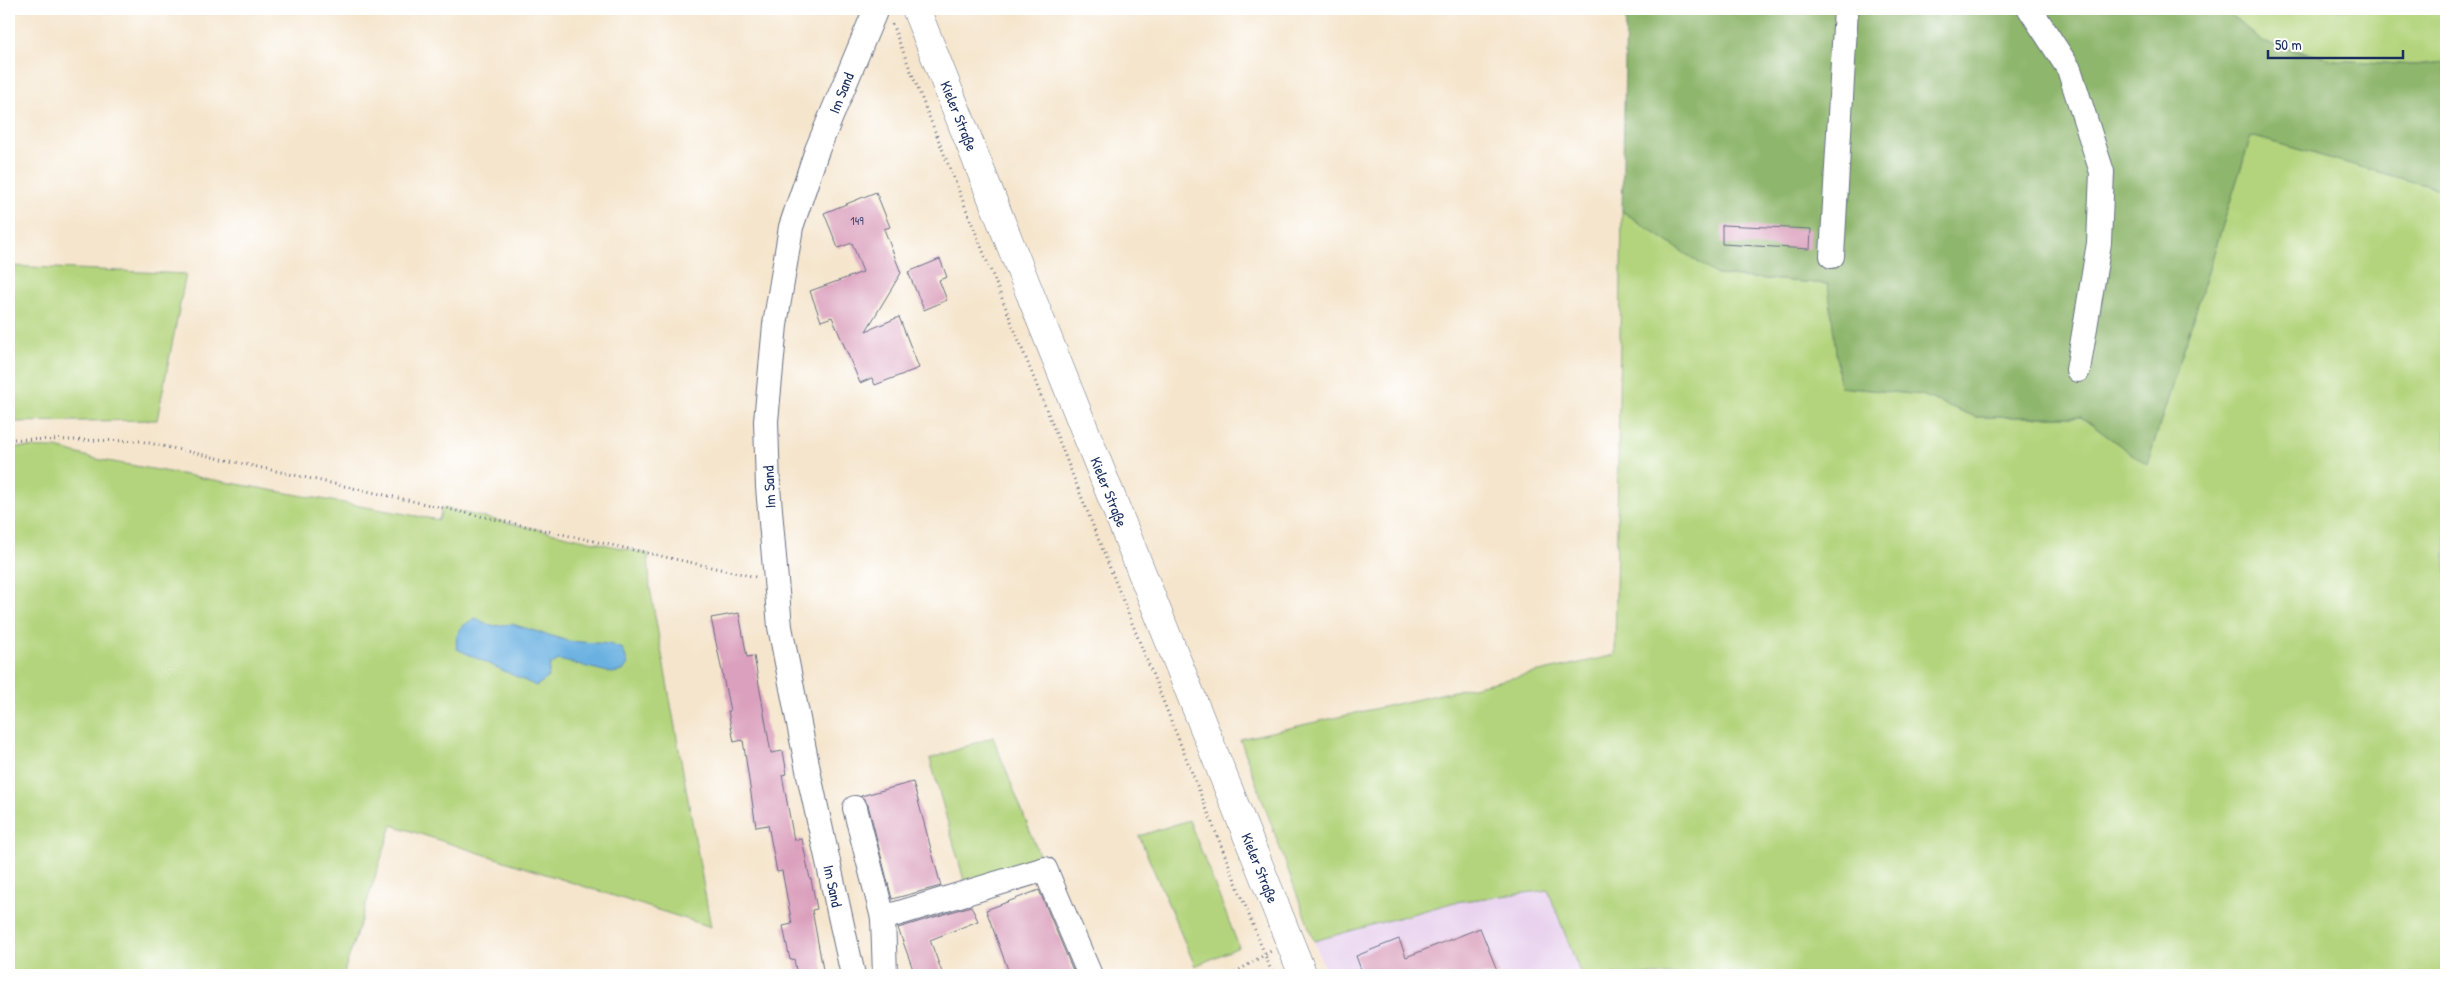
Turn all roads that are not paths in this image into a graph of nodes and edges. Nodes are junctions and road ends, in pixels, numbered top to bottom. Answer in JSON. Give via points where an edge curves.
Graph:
{"nodes":[{"id":1,"x":916,"y":9,"type":"edge"},
{"id":2,"x":1846,"y":9,"type":"edge"},
{"id":3,"x":2030,"y":9,"type":"edge"},
{"id":4,"x":883,"y":13,"type":"edge"},
{"id":5,"x":1832,"y":256,"type":"dead end"},
{"id":6,"x":2078,"y":370,"type":"dead end"},
{"id":7,"x":855,"y":808,"type":"dead end"},
{"id":8,"x":884,"y":918,"type":"junction"},
{"id":9,"x":853,"y":975,"type":"edge"},
{"id":10,"x":885,"y":975,"type":"edge"},
{"id":11,"x":1090,"y":975,"type":"edge"},
{"id":12,"x":1303,"y":975,"type":"edge"}],
"edges":[{"from":1,"to":12,"type":"main road","name":"Kieler Straße"},
{"from":2,"to":5,"type":"street"},
{"from":3,"to":6,"type":"street","via":[[2069,69],[2102,172],[2099,243]]},
{"from":4,"to":9,"type":"street","name":"Im Sand","via":[[817,150],[790,228],[775,325],[766,421],[768,486],[782,637]]},
{"from":7,"to":8,"type":"street"},
{"from":8,"to":10,"type":"street"},
{"from":8,"to":11,"type":"street","via":[[1045,868]]}]}
